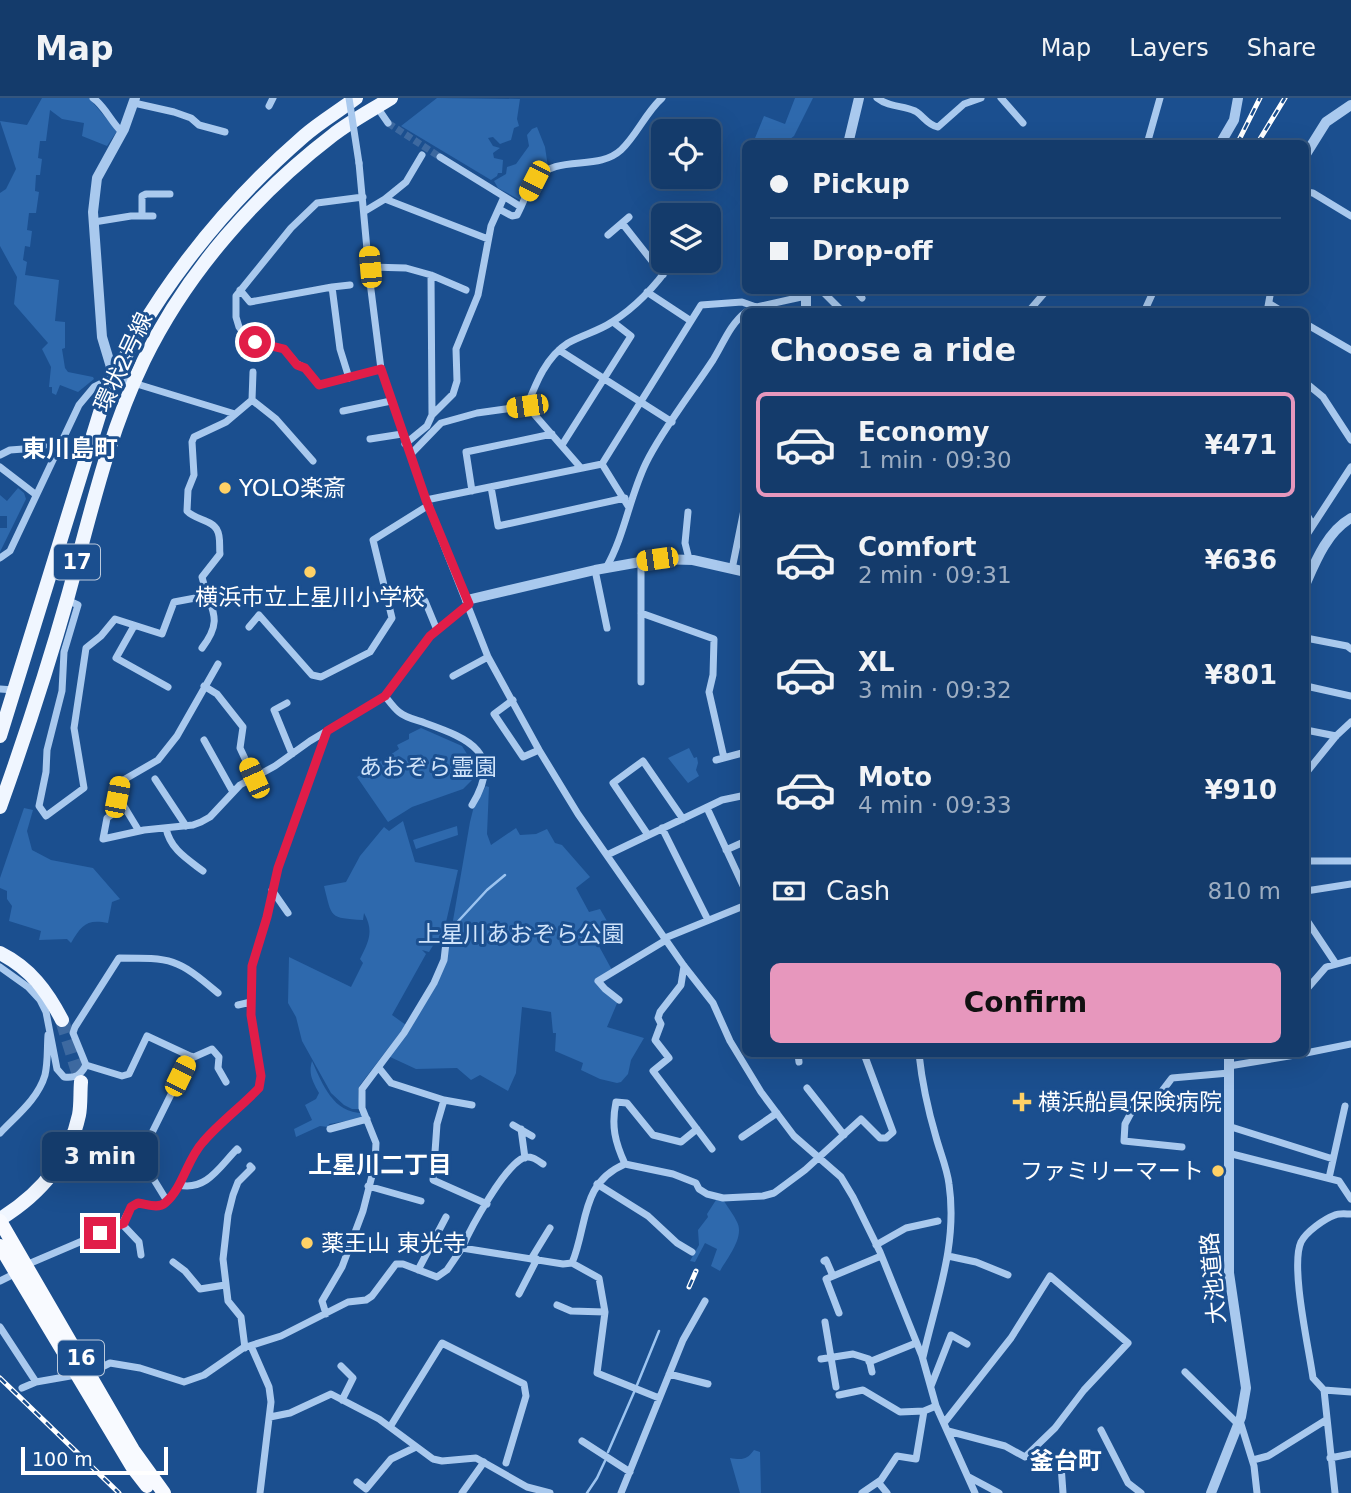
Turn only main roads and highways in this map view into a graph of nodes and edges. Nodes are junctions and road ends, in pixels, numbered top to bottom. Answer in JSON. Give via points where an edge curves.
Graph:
{"nodes":[{"id":1,"x":356,"y":98,"type":"edge"},
{"id":2,"x":391,"y":98,"type":"edge"},
{"id":3,"x":7,"y":689,"type":"edge"},
{"id":4,"x":0,"y":736,"type":"edge"},
{"id":5,"x":0,"y":807,"type":"edge"},
{"id":6,"x":0,"y":953,"type":"edge"},
{"id":7,"x":62,"y":1020,"type":"tunnel mouth"},
{"id":8,"x":81,"y":1082,"type":"tunnel mouth"},
{"id":9,"x":0,"y":1220,"type":"edge"},
{"id":10,"x":0,"y":1246,"type":"edge"},
{"id":11,"x":21,"y":1269,"type":"junction"},
{"id":12,"x":84,"y":1374,"type":"junction"},
{"id":13,"x":152,"y":1493,"type":"edge"},
{"id":14,"x":164,"y":1493,"type":"edge"}],
"edges":[{"from":1,"to":3,"type":"main road","name":"環状2号線","number":"17","via":[[306,135],[230,208],[161,296],[102,405]]},
{"from":2,"to":5,"type":"main road","name":"環状2号線","number":"17","via":[[335,134],[246,214],[179,300],[145,358],[98,487]]},
{"from":3,"to":4,"type":"main road","name":"環状2号線","number":"17"},
{"from":6,"to":7,"type":"main road","via":[[34,977]]},
{"from":8,"to":9,"type":"main road","via":[[79,1114],[69,1148],[24,1204]]},
{"from":9,"to":11,"type":"highway","number":"16"},
{"from":10,"to":11,"type":"highway","number":"16"},
{"from":11,"to":12,"type":"highway","number":"16"},
{"from":12,"to":13,"type":"highway","number":"16","via":[[133,1468]]},
{"from":12,"to":14,"type":"highway","number":"16"}]}
